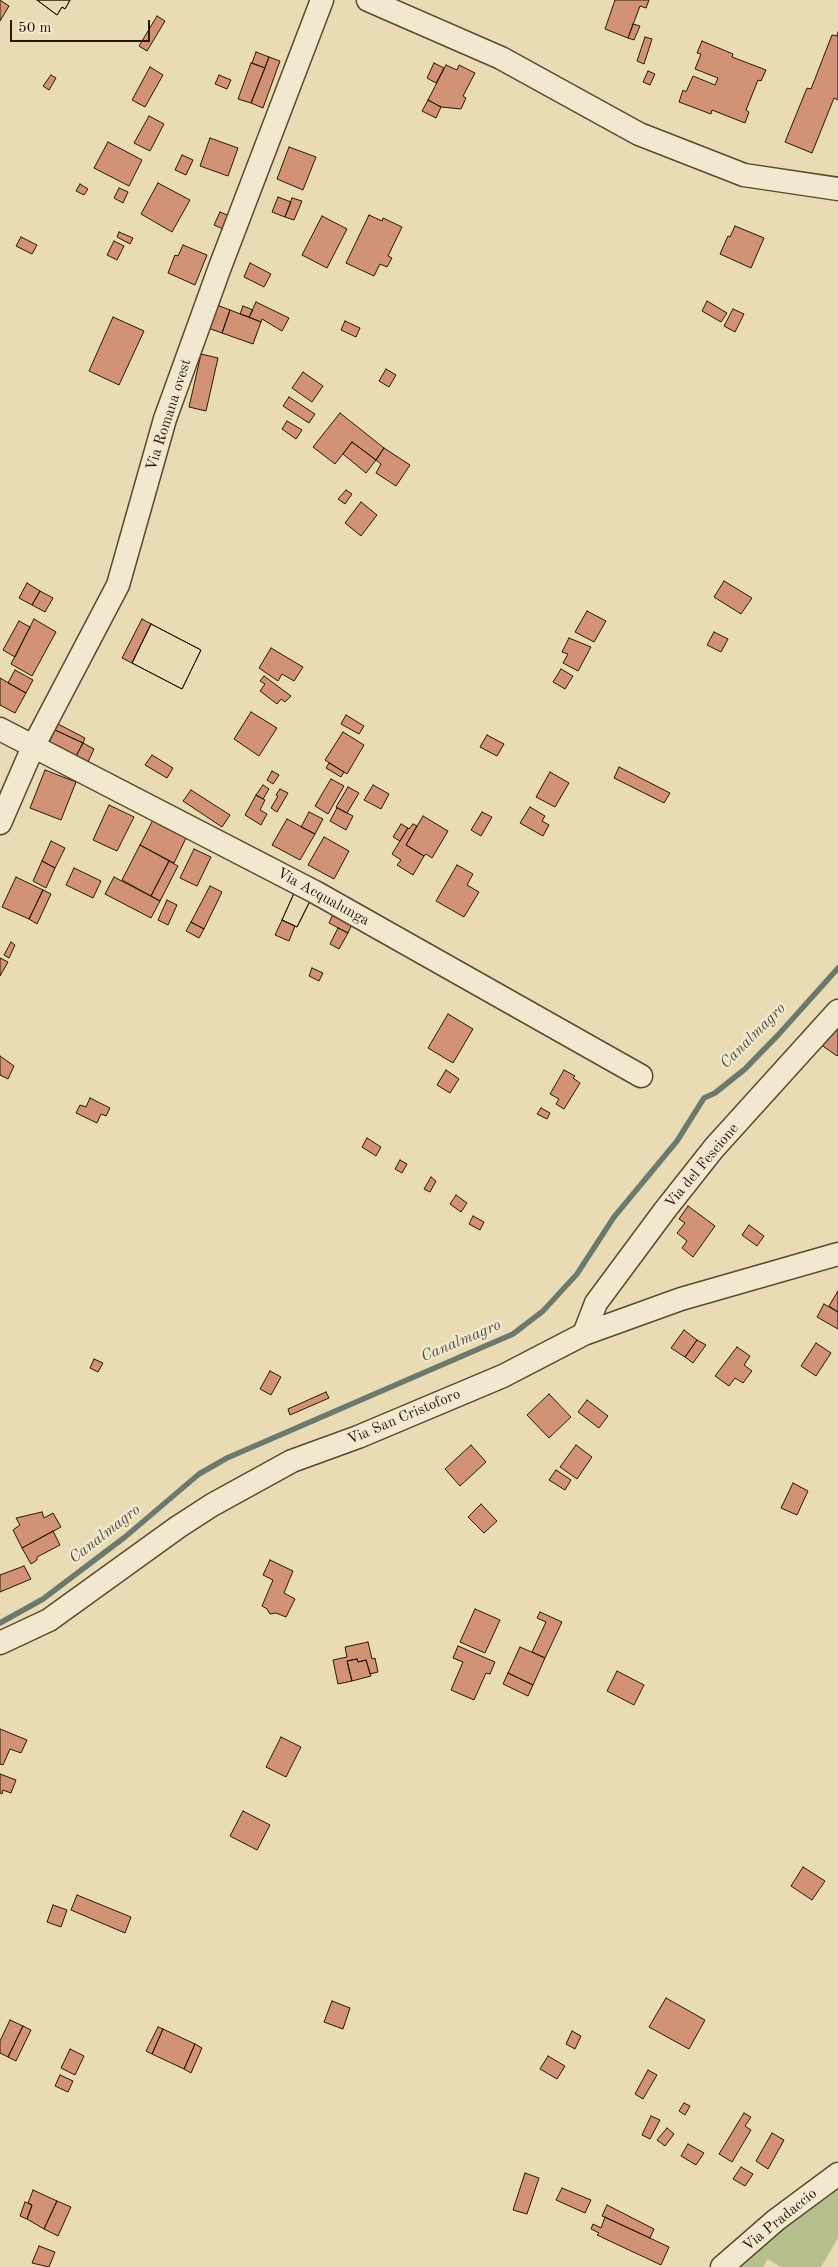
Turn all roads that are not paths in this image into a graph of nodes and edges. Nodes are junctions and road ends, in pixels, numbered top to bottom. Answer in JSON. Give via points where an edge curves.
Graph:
{"nodes":[{"id":1,"x":322,"y":0,"type":"edge"},
{"id":2,"x":368,"y":0,"type":"edge"},
{"id":3,"x":838,"y":189,"type":"edge"},
{"id":4,"x":0,"y":729,"type":"edge"},
{"id":5,"x":33,"y":747,"type":"junction"},
{"id":6,"x":0,"y":823,"type":"edge"},
{"id":7,"x":838,"y":1011,"type":"edge"},
{"id":8,"x":641,"y":1076,"type":"dead end"},
{"id":9,"x":838,"y":1254,"type":"edge"},
{"id":10,"x":584,"y":1334,"type":"junction"},
{"id":11,"x":0,"y":1643,"type":"edge"},
{"id":12,"x":838,"y":2174,"type":"edge"},
{"id":13,"x":722,"y":2267,"type":"edge"}],
"edges":[{"from":1,"to":5,"type":"street","name":"Via Romana ovest","via":[[165,419],[118,585]]},
{"from":2,"to":3,"type":"street","via":[[501,58],[639,134],[744,175]]},
{"from":4,"to":5,"type":"street","name":"Via Acqualunga"},
{"from":5,"to":6,"type":"street","name":"Via Romana ovest"},
{"from":5,"to":8,"type":"street","name":"Via Acqualunga","via":[[315,892]]},
{"from":7,"to":10,"type":"street","name":"Via del Fescione","via":[[714,1148],[665,1210],[596,1303]]},
{"from":9,"to":10,"type":"street","name":"Via San Cristoforo","via":[[681,1299]]},
{"from":10,"to":11,"type":"street","name":"Via San Cristoforo","via":[[503,1376],[292,1461],[178,1527],[49,1620]]},
{"from":12,"to":13,"type":"street","name":"Via Pradaccio","via":[[776,2220]]}]}
